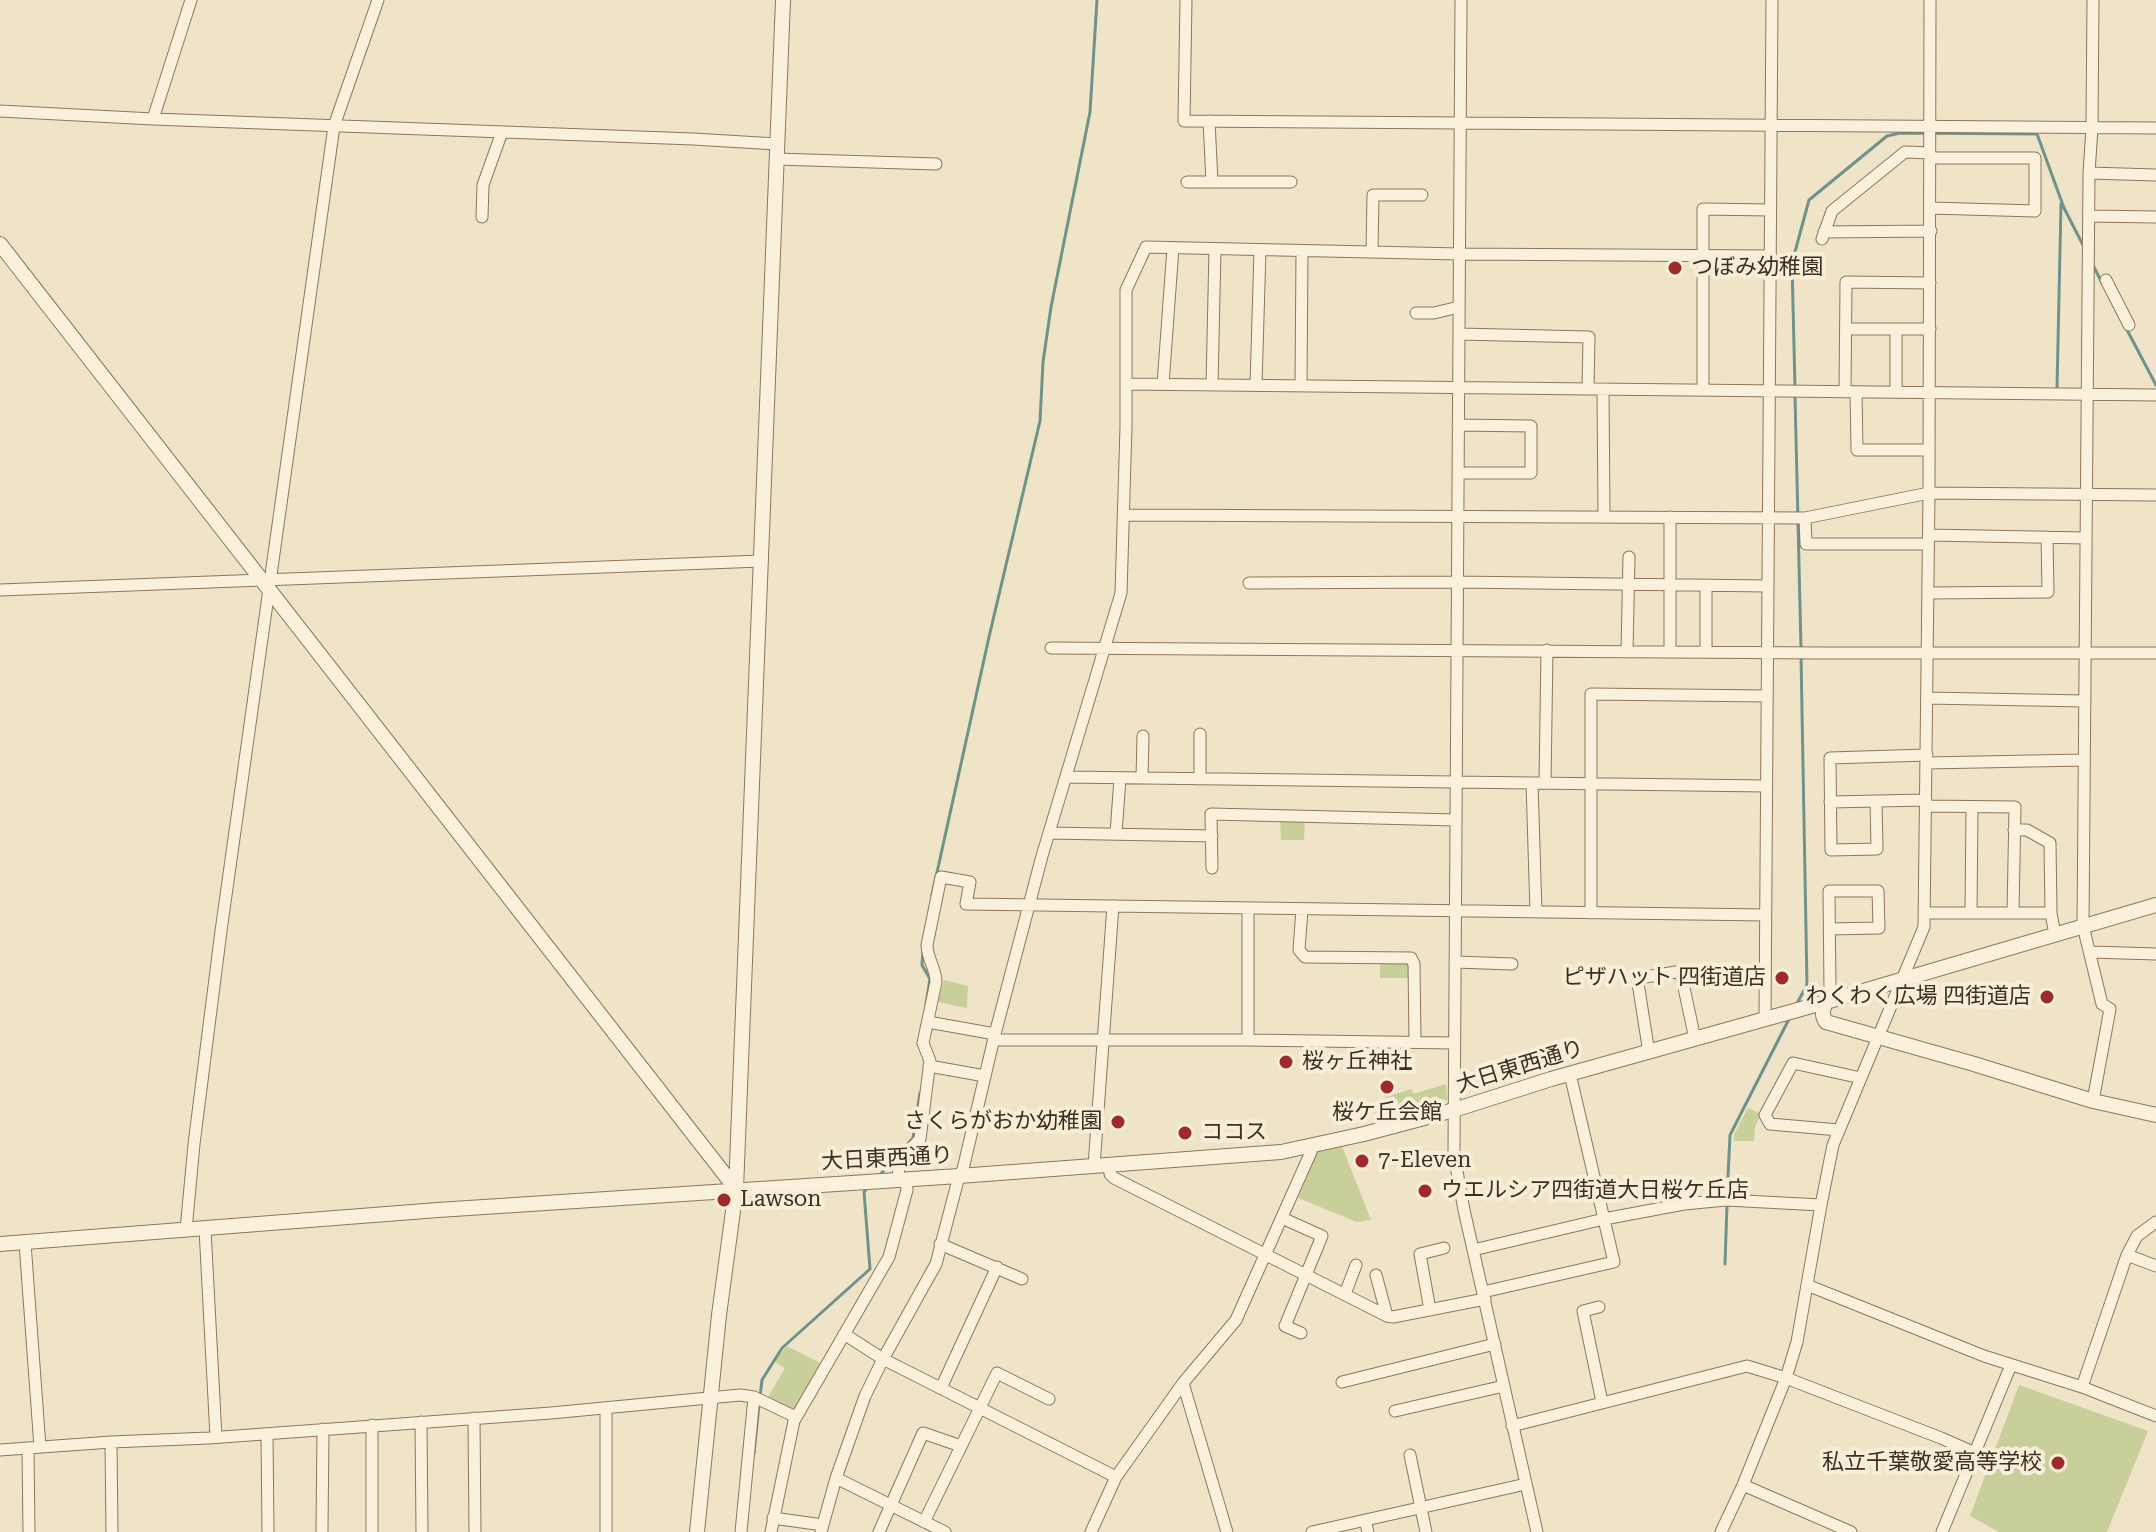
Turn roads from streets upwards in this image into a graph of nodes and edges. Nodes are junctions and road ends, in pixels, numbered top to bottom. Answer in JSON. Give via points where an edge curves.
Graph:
{"nodes":[{"id":1,"x":191,"y":0,"type":"edge"},
{"id":2,"x":378,"y":0,"type":"edge"},
{"id":3,"x":783,"y":0,"type":"edge"},
{"id":4,"x":1186,"y":0,"type":"edge"},
{"id":5,"x":1461,"y":0,"type":"edge"},
{"id":6,"x":1772,"y":0,"type":"edge"},
{"id":7,"x":1930,"y":0,"type":"edge"},
{"id":8,"x":2093,"y":0,"type":"edge"},
{"id":9,"x":0,"y":111,"type":"edge"},
{"id":10,"x":153,"y":119,"type":"junction"},
{"id":11,"x":1209,"y":121,"type":"junction"},
{"id":12,"x":1461,"y":123,"type":"junction"},
{"id":13,"x":1771,"y":125,"type":"junction"},
{"id":14,"x":334,"y":126,"type":"junction"},
{"id":15,"x":2092,"y":128,"type":"junction"},
{"id":16,"x":2156,"y":128,"type":"edge"},
{"id":17,"x":1929,"y":131,"type":"junction"},
{"id":18,"x":502,"y":132,"type":"junction"},
{"id":19,"x":777,"y":151,"type":"junction"},
{"id":20,"x":1930,"y":156,"type":"junction"},
{"id":21,"x":936,"y":164,"type":"dead end"},
{"id":22,"x":2089,"y":173,"type":"junction"},
{"id":23,"x":2156,"y":175,"type":"edge"},
{"id":24,"x":1187,"y":182,"type":"dead end"},
{"id":25,"x":1212,"y":182,"type":"junction"},
{"id":26,"x":1291,"y":182,"type":"dead end"},
{"id":27,"x":1422,"y":195,"type":"dead end"},
{"id":28,"x":1931,"y":208,"type":"junction"},
{"id":29,"x":1770,"y":210,"type":"junction"},
{"id":30,"x":2089,"y":216,"type":"junction"},
{"id":31,"x":482,"y":217,"type":"dead end"},
{"id":32,"x":2156,"y":217,"type":"edge"},
{"id":33,"x":1931,"y":231,"type":"junction"},
{"id":34,"x":0,"y":244,"type":"edge"},
{"id":35,"x":1173,"y":248,"type":"junction"},
{"id":36,"x":1215,"y":249,"type":"junction"},
{"id":37,"x":1260,"y":250,"type":"junction"},
{"id":38,"x":1302,"y":251,"type":"junction"},
{"id":39,"x":1372,"y":252,"type":"junction"},
{"id":40,"x":1460,"y":254,"type":"junction"},
{"id":41,"x":1703,"y":255,"type":"junction"},
{"id":42,"x":1770,"y":256,"type":"junction"},
{"id":43,"x":1930,"y":283,"type":"junction"},
{"id":44,"x":2089,"y":283,"type":"junction"},
{"id":45,"x":1459,"y":307,"type":"junction"},
{"id":46,"x":1416,"y":313,"type":"dead end"},
{"id":47,"x":2129,"y":325,"type":"dead end"},
{"id":48,"x":1846,"y":329,"type":"junction"},
{"id":49,"x":1896,"y":329,"type":"junction"},
{"id":50,"x":1930,"y":329,"type":"junction"},
{"id":51,"x":1459,"y":334,"type":"junction"},
{"id":52,"x":1126,"y":384,"type":"junction"},
{"id":53,"x":1163,"y":384,"type":"junction"},
{"id":54,"x":1212,"y":385,"type":"junction"},
{"id":55,"x":1256,"y":385,"type":"junction"},
{"id":56,"x":1301,"y":386,"type":"junction"},
{"id":57,"x":1459,"y":388,"type":"junction"},
{"id":58,"x":1588,"y":389,"type":"junction"},
{"id":59,"x":1603,"y":389,"type":"junction"},
{"id":60,"x":1703,"y":390,"type":"junction"},
{"id":61,"x":1769,"y":391,"type":"junction"},
{"id":62,"x":1850,"y":392,"type":"junction"},
{"id":63,"x":1896,"y":392,"type":"junction"},
{"id":64,"x":1930,"y":393,"type":"junction"},
{"id":65,"x":2087,"y":394,"type":"junction"},
{"id":66,"x":2156,"y":395,"type":"edge"},
{"id":67,"x":1458,"y":425,"type":"junction"},
{"id":68,"x":1929,"y":450,"type":"junction"},
{"id":69,"x":1458,"y":473,"type":"junction"},
{"id":70,"x":1929,"y":493,"type":"junction"},
{"id":71,"x":2086,"y":495,"type":"junction"},
{"id":72,"x":2156,"y":495,"type":"edge"},
{"id":73,"x":1124,"y":515,"type":"junction"},
{"id":74,"x":1458,"y":516,"type":"junction"},
{"id":75,"x":1604,"y":517,"type":"junction"},
{"id":76,"x":1670,"y":517,"type":"junction"},
{"id":77,"x":1768,"y":518,"type":"junction"},
{"id":78,"x":1805,"y":518,"type":"junction"},
{"id":79,"x":2047,"y":537,"type":"junction"},
{"id":80,"x":2086,"y":538,"type":"junction"},
{"id":81,"x":1928,"y":540,"type":"junction"},
{"id":82,"x":1629,"y":557,"type":"dead end"},
{"id":83,"x":761,"y":561,"type":"junction"},
{"id":84,"x":1457,"y":582,"type":"junction"},
{"id":85,"x":269,"y":583,"type":"junction"},
{"id":86,"x":1249,"y":583,"type":"dead end"},
{"id":87,"x":1629,"y":584,"type":"junction"},
{"id":88,"x":1670,"y":585,"type":"junction"},
{"id":89,"x":1706,"y":586,"type":"junction"},
{"id":90,"x":1768,"y":586,"type":"junction"},
{"id":91,"x":0,"y":590,"type":"edge"},
{"id":92,"x":1928,"y":593,"type":"junction"},
{"id":93,"x":1051,"y":648,"type":"dead end"},
{"id":94,"x":1106,"y":648,"type":"junction"},
{"id":95,"x":1457,"y":650,"type":"junction"},
{"id":96,"x":1547,"y":650,"type":"junction"},
{"id":97,"x":1627,"y":651,"type":"junction"},
{"id":98,"x":1670,"y":651,"type":"junction"},
{"id":99,"x":1706,"y":651,"type":"junction"},
{"id":100,"x":1767,"y":651,"type":"junction"},
{"id":101,"x":1927,"y":652,"type":"junction"},
{"id":102,"x":2085,"y":653,"type":"junction"},
{"id":103,"x":2156,"y":653,"type":"edge"},
{"id":104,"x":1767,"y":696,"type":"junction"},
{"id":105,"x":1927,"y":698,"type":"junction"},
{"id":106,"x":2085,"y":701,"type":"junction"},
{"id":107,"x":1200,"y":734,"type":"dead end"},
{"id":108,"x":1143,"y":736,"type":"dead end"},
{"id":109,"x":1926,"y":759,"type":"junction"},
{"id":110,"x":2084,"y":760,"type":"junction"},
{"id":111,"x":1067,"y":777,"type":"junction"},
{"id":112,"x":1120,"y":778,"type":"junction"},
{"id":113,"x":1142,"y":778,"type":"junction"},
{"id":114,"x":1200,"y":779,"type":"junction"},
{"id":115,"x":1456,"y":782,"type":"junction"},
{"id":116,"x":1538,"y":783,"type":"junction"},
{"id":117,"x":1591,"y":784,"type":"junction"},
{"id":118,"x":1766,"y":786,"type":"junction"},
{"id":119,"x":1876,"y":801,"type":"junction"},
{"id":120,"x":1830,"y":802,"type":"junction"},
{"id":121,"x":1926,"y":803,"type":"junction"},
{"id":122,"x":1972,"y":807,"type":"junction"},
{"id":123,"x":1456,"y":820,"type":"junction"},
{"id":124,"x":2014,"y":830,"type":"junction"},
{"id":125,"x":1050,"y":833,"type":"junction"},
{"id":126,"x":1116,"y":834,"type":"junction"},
{"id":127,"x":1212,"y":836,"type":"junction"},
{"id":128,"x":1212,"y":868,"type":"dead end"},
{"id":129,"x":2156,"y":905,"type":"edge"},
{"id":130,"x":1031,"y":906,"type":"junction"},
{"id":131,"x":1113,"y":906,"type":"junction"},
{"id":132,"x":1248,"y":908,"type":"junction"},
{"id":133,"x":1302,"y":909,"type":"junction"},
{"id":134,"x":1455,"y":911,"type":"junction"},
{"id":135,"x":1536,"y":912,"type":"junction"},
{"id":136,"x":1591,"y":913,"type":"junction"},
{"id":137,"x":1925,"y":913,"type":"junction"},
{"id":138,"x":1971,"y":913,"type":"junction"},
{"id":139,"x":2013,"y":913,"type":"junction"},
{"id":140,"x":2051,"y":913,"type":"junction"},
{"id":141,"x":1765,"y":915,"type":"junction"},
{"id":142,"x":2083,"y":926,"type":"junction"},
{"id":143,"x":1830,"y":929,"type":"junction"},
{"id":144,"x":2055,"y":935,"type":"junction"},
{"id":145,"x":2090,"y":952,"type":"junction"},
{"id":146,"x":2156,"y":954,"type":"edge"},
{"id":147,"x":1455,"y":962,"type":"junction"},
{"id":148,"x":1512,"y":964,"type":"dead end"},
{"id":149,"x":1902,"y":980,"type":"junction"},
{"id":150,"x":1826,"y":1002,"type":"junction"},
{"id":151,"x":1765,"y":1019,"type":"junction"},
{"id":152,"x":928,"y":1022,"type":"junction"},
{"id":153,"x":995,"y":1037,"type":"junction"},
{"id":154,"x":1878,"y":1037,"type":"junction"},
{"id":155,"x":1695,"y":1039,"type":"junction"},
{"id":156,"x":1248,"y":1040,"type":"junction"},
{"id":157,"x":1102,"y":1041,"type":"junction"},
{"id":158,"x":1415,"y":1042,"type":"junction"},
{"id":159,"x":1454,"y":1043,"type":"junction"},
{"id":160,"x":1649,"y":1053,"type":"junction"},
{"id":161,"x":929,"y":1066,"type":"junction"},
{"id":162,"x":1570,"y":1074,"type":"junction"},
{"id":163,"x":985,"y":1076,"type":"junction"},
{"id":164,"x":1861,"y":1078,"type":"junction"},
{"id":165,"x":2093,"y":1101,"type":"junction"},
{"id":166,"x":1454,"y":1110,"type":"junction"},
{"id":167,"x":2156,"y":1115,"type":"edge"},
{"id":168,"x":1839,"y":1130,"type":"junction"},
{"id":169,"x":1310,"y":1147,"type":"junction"},
{"id":170,"x":1102,"y":1166,"type":"junction"},
{"id":171,"x":959,"y":1176,"type":"junction"},
{"id":172,"x":902,"y":1180,"type":"junction"},
{"id":173,"x":736,"y":1189,"type":"junction"},
{"id":174,"x":1821,"y":1205,"type":"junction"},
{"id":175,"x":1282,"y":1218,"type":"junction"},
{"id":176,"x":1604,"y":1219,"type":"junction"},
{"id":177,"x":2156,"y":1222,"type":"edge"},
{"id":178,"x":205,"y":1229,"type":"junction"},
{"id":179,"x":186,"y":1230,"type":"junction"},
{"id":180,"x":25,"y":1243,"type":"junction"},
{"id":181,"x":0,"y":1244,"type":"edge"},
{"id":182,"x":940,"y":1244,"type":"junction"},
{"id":183,"x":1444,"y":1248,"type":"dead end"},
{"id":184,"x":1473,"y":1250,"type":"junction"},
{"id":185,"x":1266,"y":1255,"type":"junction"},
{"id":186,"x":2127,"y":1255,"type":"junction"},
{"id":187,"x":1356,"y":1265,"type":"dead end"},
{"id":188,"x":2156,"y":1266,"type":"edge"},
{"id":189,"x":997,"y":1267,"type":"junction"},
{"id":190,"x":1307,"y":1275,"type":"junction"},
{"id":191,"x":1376,"y":1275,"type":"dead end"},
{"id":192,"x":1022,"y":1279,"type":"dead end"},
{"id":193,"x":1807,"y":1285,"type":"junction"},
{"id":194,"x":1345,"y":1294,"type":"junction"},
{"id":195,"x":1484,"y":1296,"type":"junction"},
{"id":196,"x":1599,"y":1307,"type":"dead end"},
{"id":197,"x":1430,"y":1310,"type":"junction"},
{"id":198,"x":1387,"y":1316,"type":"junction"},
{"id":199,"x":1301,"y":1333,"type":"dead end"},
{"id":200,"x":844,"y":1334,"type":"junction"},
{"id":201,"x":1495,"y":1344,"type":"junction"},
{"id":202,"x":883,"y":1359,"type":"junction"},
{"id":203,"x":2011,"y":1365,"type":"junction"},
{"id":204,"x":1786,"y":1378,"type":"junction"},
{"id":205,"x":1342,"y":1382,"type":"dead end"},
{"id":206,"x":1183,"y":1383,"type":"junction"},
{"id":207,"x":1504,"y":1386,"type":"junction"},
{"id":208,"x":2082,"y":1387,"type":"junction"},
{"id":209,"x":941,"y":1388,"type":"junction"},
{"id":210,"x":711,"y":1397,"type":"junction"},
{"id":211,"x":754,"y":1397,"type":"junction"},
{"id":212,"x":1049,"y":1399,"type":"dead end"},
{"id":213,"x":1602,"y":1402,"type":"junction"},
{"id":214,"x":606,"y":1409,"type":"junction"},
{"id":215,"x":980,"y":1409,"type":"junction"},
{"id":216,"x":1395,"y":1411,"type":"dead end"},
{"id":217,"x":2156,"y":1416,"type":"edge"},
{"id":218,"x":796,"y":1417,"type":"junction"},
{"id":219,"x":474,"y":1418,"type":"junction"},
{"id":220,"x":421,"y":1422,"type":"junction"},
{"id":221,"x":372,"y":1425,"type":"junction"},
{"id":222,"x":1512,"y":1426,"type":"junction"},
{"id":223,"x":323,"y":1429,"type":"junction"},
{"id":224,"x":267,"y":1434,"type":"junction"},
{"id":225,"x":216,"y":1437,"type":"junction"},
{"id":226,"x":111,"y":1442,"type":"junction"},
{"id":227,"x":961,"y":1446,"type":"junction"},
{"id":228,"x":34,"y":1448,"type":"junction"},
{"id":229,"x":0,"y":1450,"type":"edge"},
{"id":230,"x":1975,"y":1453,"type":"junction"},
{"id":231,"x":1410,"y":1455,"type":"dead end"},
{"id":232,"x":1116,"y":1477,"type":"junction"},
{"id":233,"x":836,"y":1478,"type":"junction"},
{"id":234,"x":1526,"y":1484,"type":"junction"},
{"id":235,"x":1743,"y":1485,"type":"junction"},
{"id":236,"x":891,"y":1505,"type":"junction"},
{"id":237,"x":1421,"y":1506,"type":"junction"},
{"id":238,"x":773,"y":1518,"type":"junction"},
{"id":239,"x":924,"y":1522,"type":"junction"},
{"id":240,"x":1367,"y":1526,"type":"edge"},
{"id":241,"x":822,"y":1529,"type":"edge"},
{"id":242,"x":29,"y":1532,"type":"edge"},
{"id":243,"x":112,"y":1532,"type":"edge"},
{"id":244,"x":268,"y":1532,"type":"edge"},
{"id":245,"x":322,"y":1532,"type":"edge"},
{"id":246,"x":372,"y":1532,"type":"edge"},
{"id":247,"x":422,"y":1532,"type":"edge"},
{"id":248,"x":475,"y":1532,"type":"edge"},
{"id":249,"x":606,"y":1532,"type":"edge"},
{"id":250,"x":697,"y":1532,"type":"edge"},
{"id":251,"x":741,"y":1532,"type":"edge"},
{"id":252,"x":771,"y":1532,"type":"edge"},
{"id":253,"x":879,"y":1532,"type":"edge"},
{"id":254,"x":945,"y":1532,"type":"edge"},
{"id":255,"x":1091,"y":1532,"type":"edge"},
{"id":256,"x":1227,"y":1532,"type":"edge"},
{"id":257,"x":1312,"y":1532,"type":"edge"},
{"id":258,"x":1426,"y":1532,"type":"edge"},
{"id":259,"x":1537,"y":1532,"type":"edge"},
{"id":260,"x":1721,"y":1532,"type":"edge"},
{"id":261,"x":1851,"y":1532,"type":"edge"},
{"id":262,"x":1942,"y":1532,"type":"edge"}],
"edges":[{"from":1,"to":10,"type":"street"},
{"from":2,"to":14,"type":"street"},
{"from":3,"to":19,"type":"street"},
{"from":4,"to":11,"type":"street","via":[[1184,121]]},
{"from":5,"to":12,"type":"street"},
{"from":6,"to":13,"type":"street"},
{"from":7,"to":17,"type":"street"},
{"from":8,"to":15,"type":"street"},
{"from":9,"to":10,"type":"street"},
{"from":10,"to":14,"type":"street"},
{"from":11,"to":12,"type":"street"},
{"from":11,"to":25,"type":"street"},
{"from":12,"to":13,"type":"street"},
{"from":12,"to":40,"type":"street"},
{"from":13,"to":17,"type":"street"},
{"from":13,"to":29,"type":"street"},
{"from":14,"to":18,"type":"street"},
{"from":14,"to":85,"type":"street"},
{"from":15,"to":16,"type":"street"},
{"from":15,"to":17,"type":"street"},
{"from":15,"to":22,"type":"street"},
{"from":17,"to":20,"type":"street"},
{"from":18,"to":19,"type":"street","via":[[693,139]]},
{"from":18,"to":31,"type":"street","via":[[483,185]]},
{"from":19,"to":21,"type":"street"},
{"from":19,"to":83,"type":"street"},
{"from":20,"to":28,"type":"street"},
{"from":20,"to":28,"type":"street","via":[[2035,158],[2035,211]]},
{"from":20,"to":33,"type":"street","via":[[1905,152],[1832,211],[1823,235]]},
{"from":22,"to":23,"type":"street"},
{"from":22,"to":30,"type":"street"},
{"from":24,"to":25,"type":"street"},
{"from":25,"to":26,"type":"street"},
{"from":27,"to":39,"type":"street","via":[[1373,195]]},
{"from":28,"to":33,"type":"street"},
{"from":29,"to":41,"type":"street","via":[[1703,209]]},
{"from":29,"to":42,"type":"street"},
{"from":30,"to":32,"type":"street"},
{"from":30,"to":44,"type":"street"},
{"from":33,"to":43,"type":"street"},
{"from":34,"to":85,"type":"street"},
{"from":35,"to":36,"type":"street"},
{"from":35,"to":52,"type":"street","via":[[1146,247],[1126,290]]},
{"from":35,"to":53,"type":"street"},
{"from":36,"to":37,"type":"street"},
{"from":36,"to":54,"type":"street"},
{"from":37,"to":38,"type":"street"},
{"from":37,"to":55,"type":"street"},
{"from":38,"to":39,"type":"street"},
{"from":38,"to":56,"type":"street"},
{"from":39,"to":40,"type":"street"},
{"from":40,"to":41,"type":"street"},
{"from":40,"to":45,"type":"street"},
{"from":41,"to":42,"type":"street"},
{"from":41,"to":60,"type":"street"},
{"from":42,"to":61,"type":"street"},
{"from":43,"to":48,"type":"street","via":[[1846,282]]},
{"from":43,"to":50,"type":"street"},
{"from":44,"to":47,"type":"street","via":[[2112,280]]},
{"from":44,"to":65,"type":"street"},
{"from":45,"to":46,"type":"street"},
{"from":45,"to":51,"type":"street"},
{"from":48,"to":49,"type":"street"},
{"from":48,"to":62,"type":"street"},
{"from":49,"to":50,"type":"street"},
{"from":49,"to":63,"type":"street"},
{"from":50,"to":64,"type":"street"},
{"from":51,"to":57,"type":"street"},
{"from":51,"to":58,"type":"street","via":[[1589,337]]},
{"from":52,"to":53,"type":"street"},
{"from":52,"to":73,"type":"street"},
{"from":53,"to":54,"type":"street"},
{"from":54,"to":55,"type":"street"},
{"from":55,"to":56,"type":"street"},
{"from":56,"to":57,"type":"street"},
{"from":57,"to":58,"type":"street"},
{"from":57,"to":67,"type":"street"},
{"from":58,"to":59,"type":"street"},
{"from":59,"to":60,"type":"street"},
{"from":59,"to":75,"type":"street"},
{"from":60,"to":61,"type":"street"},
{"from":61,"to":62,"type":"street"},
{"from":61,"to":77,"type":"street"},
{"from":62,"to":63,"type":"street"},
{"from":62,"to":68,"type":"street","via":[[1857,450]]},
{"from":63,"to":64,"type":"street"},
{"from":64,"to":65,"type":"street"},
{"from":64,"to":68,"type":"street"},
{"from":65,"to":66,"type":"street"},
{"from":65,"to":71,"type":"street"},
{"from":67,"to":69,"type":"street"},
{"from":67,"to":69,"type":"street","via":[[1531,426],[1531,473]]},
{"from":68,"to":70,"type":"street"},
{"from":69,"to":74,"type":"street"},
{"from":70,"to":71,"type":"street"},
{"from":70,"to":78,"type":"street"},
{"from":70,"to":81,"type":"street"},
{"from":71,"to":72,"type":"street"},
{"from":71,"to":80,"type":"street"},
{"from":73,"to":74,"type":"street"},
{"from":73,"to":94,"type":"street","via":[[1121,593]]},
{"from":74,"to":75,"type":"street"},
{"from":74,"to":84,"type":"street"},
{"from":75,"to":76,"type":"street"},
{"from":76,"to":77,"type":"street"},
{"from":76,"to":88,"type":"street"},
{"from":77,"to":78,"type":"street"},
{"from":77,"to":90,"type":"street"},
{"from":78,"to":81,"type":"street","via":[[1806,544]]},
{"from":79,"to":80,"type":"street"},
{"from":79,"to":81,"type":"street"},
{"from":79,"to":92,"type":"street","via":[[2048,592]]},
{"from":80,"to":102,"type":"street"},
{"from":81,"to":92,"type":"street"},
{"from":82,"to":87,"type":"street"},
{"from":83,"to":85,"type":"street"},
{"from":83,"to":173,"type":"street"},
{"from":84,"to":86,"type":"street"},
{"from":84,"to":87,"type":"street"},
{"from":84,"to":95,"type":"street"},
{"from":85,"to":91,"type":"street"},
{"from":85,"to":173,"type":"street"},
{"from":85,"to":179,"type":"street"},
{"from":87,"to":88,"type":"street"},
{"from":87,"to":97,"type":"street"},
{"from":88,"to":89,"type":"street"},
{"from":88,"to":98,"type":"street"},
{"from":89,"to":90,"type":"street"},
{"from":89,"to":99,"type":"street"},
{"from":90,"to":100,"type":"street"},
{"from":92,"to":101,"type":"street"},
{"from":93,"to":94,"type":"street"},
{"from":94,"to":95,"type":"street"},
{"from":94,"to":111,"type":"street"},
{"from":95,"to":96,"type":"street"},
{"from":95,"to":115,"type":"street"},
{"from":96,"to":97,"type":"street"},
{"from":96,"to":116,"type":"street"},
{"from":97,"to":98,"type":"street"},
{"from":98,"to":99,"type":"street"},
{"from":99,"to":100,"type":"street"},
{"from":100,"to":101,"type":"street"},
{"from":100,"to":104,"type":"street"},
{"from":101,"to":102,"type":"street"},
{"from":101,"to":105,"type":"street"},
{"from":102,"to":103,"type":"street"},
{"from":102,"to":106,"type":"street"},
{"from":104,"to":117,"type":"street","via":[[1591,694]]},
{"from":104,"to":118,"type":"street"},
{"from":105,"to":106,"type":"street"},
{"from":105,"to":109,"type":"street"},
{"from":106,"to":110,"type":"street"},
{"from":107,"to":114,"type":"street"},
{"from":108,"to":113,"type":"street"},
{"from":109,"to":110,"type":"street"},
{"from":109,"to":120,"type":"street","via":[[1830,758]]},
{"from":109,"to":121,"type":"street"},
{"from":110,"to":142,"type":"street"},
{"from":111,"to":112,"type":"street"},
{"from":111,"to":125,"type":"street"},
{"from":112,"to":113,"type":"street"},
{"from":112,"to":126,"type":"street"},
{"from":113,"to":114,"type":"street"},
{"from":114,"to":115,"type":"street"},
{"from":115,"to":116,"type":"street"},
{"from":115,"to":123,"type":"street"},
{"from":116,"to":117,"type":"street"},
{"from":116,"to":135,"type":"street"},
{"from":117,"to":118,"type":"street"},
{"from":117,"to":136,"type":"street"},
{"from":118,"to":141,"type":"street"},
{"from":119,"to":120,"type":"street"},
{"from":119,"to":120,"type":"street","via":[[1877,849],[1831,850]]},
{"from":119,"to":121,"type":"street"},
{"from":121,"to":122,"type":"street"},
{"from":121,"to":137,"type":"street"},
{"from":122,"to":124,"type":"street","via":[[2015,807]]},
{"from":122,"to":138,"type":"street"},
{"from":123,"to":127,"type":"street","via":[[1211,814]]},
{"from":123,"to":134,"type":"street"},
{"from":124,"to":139,"type":"street"},
{"from":124,"to":140,"type":"street","via":[[2027,830],[2050,843]]},
{"from":125,"to":126,"type":"street"},
{"from":125,"to":130,"type":"street"},
{"from":126,"to":127,"type":"street"},
{"from":127,"to":128,"type":"street"},
{"from":129,"to":142,"type":"street","name":"大日東西通り"},
{"from":130,"to":131,"type":"street"},
{"from":130,"to":152,"type":"street","via":[[966,904],[970,882],[941,877],[927,945],[936,974]]},
{"from":130,"to":153,"type":"street"},
{"from":131,"to":132,"type":"street"},
{"from":131,"to":157,"type":"street"},
{"from":132,"to":133,"type":"street"},
{"from":132,"to":156,"type":"street"},
{"from":133,"to":134,"type":"street"},
{"from":133,"to":158,"type":"street","via":[[1299,950],[1305,957],[1411,958]]},
{"from":134,"to":135,"type":"street"},
{"from":134,"to":147,"type":"street"},
{"from":135,"to":136,"type":"street"},
{"from":136,"to":141,"type":"street"},
{"from":137,"to":138,"type":"street"},
{"from":137,"to":149,"type":"street"},
{"from":138,"to":139,"type":"street"},
{"from":139,"to":140,"type":"street"},
{"from":140,"to":144,"type":"street"},
{"from":141,"to":151,"type":"street"},
{"from":142,"to":144,"type":"street","name":"大日東西通り"},
{"from":142,"to":145,"type":"street"},
{"from":143,"to":143,"type":"street","via":[[1829,891],[1878,891],[1879,928]]},
{"from":143,"to":150,"type":"street"},
{"from":144,"to":149,"type":"street","name":"大日東西通り"},
{"from":145,"to":146,"type":"street"},
{"from":145,"to":165,"type":"street","via":[[2102,1004],[2110,1009]]},
{"from":147,"to":148,"type":"street"},
{"from":147,"to":159,"type":"street"},
{"from":149,"to":150,"type":"street","name":"大日東西通り"},
{"from":149,"to":154,"type":"street"},
{"from":150,"to":151,"type":"street","name":"大日東西通り"},
{"from":150,"to":154,"type":"street","via":[[1826,1022]]},
{"from":151,"to":155,"type":"street","name":"大日東西通り"},
{"from":152,"to":153,"type":"street"},
{"from":152,"to":161,"type":"street","via":[[923,1043]]},
{"from":153,"to":157,"type":"street"},
{"from":153,"to":163,"type":"street"},
{"from":154,"to":164,"type":"street"},
{"from":154,"to":165,"type":"street"},
{"from":155,"to":160,"type":"street","name":"大日東西通り"},
{"from":155,"to":160,"type":"street","via":[[1681,974],[1639,978]]},
{"from":156,"to":157,"type":"street"},
{"from":156,"to":158,"type":"street"},
{"from":157,"to":170,"type":"street"},
{"from":158,"to":159,"type":"street"},
{"from":159,"to":166,"type":"street"},
{"from":160,"to":162,"type":"street","name":"大日東西通り"},
{"from":161,"to":163,"type":"street"},
{"from":161,"to":172,"type":"street","via":[[920,1139],[899,1165]]},
{"from":162,"to":166,"type":"street","name":"大日東西通り"},
{"from":162,"to":176,"type":"street"},
{"from":163,"to":171,"type":"street"},
{"from":164,"to":168,"type":"street"},
{"from":164,"to":168,"type":"street","via":[[1793,1063],[1765,1115],[1770,1124]]},
{"from":165,"to":167,"type":"street"},
{"from":166,"to":169,"type":"street","name":"大日東西通り"},
{"from":166,"to":184,"type":"street","via":[[1455,1162]]},
{"from":168,"to":174,"type":"street"},
{"from":169,"to":170,"type":"street","name":"大日東西通り"},
{"from":169,"to":175,"type":"street"},
{"from":170,"to":171,"type":"street","name":"大日東西通り"},
{"from":170,"to":185,"type":"street","via":[[1114,1178]]},
{"from":171,"to":172,"type":"street","name":"大日東西通り"},
{"from":171,"to":182,"type":"street"},
{"from":172,"to":173,"type":"street","name":"大日東西通り"},
{"from":172,"to":200,"type":"street","via":[[907,1190],[889,1257]]},
{"from":173,"to":178,"type":"street","name":"大日東西通り"},
{"from":173,"to":210,"type":"street"},
{"from":174,"to":176,"type":"street","via":[[1726,1200]]},
{"from":174,"to":193,"type":"street"},
{"from":175,"to":185,"type":"street"},
{"from":175,"to":190,"type":"street","via":[[1322,1236]]},
{"from":176,"to":184,"type":"street"},
{"from":176,"to":195,"type":"street","via":[[1614,1262]]},
{"from":177,"to":186,"type":"street","via":[[2137,1236]]},
{"from":178,"to":179,"type":"street","name":"大日東西通り"},
{"from":178,"to":225,"type":"street"},
{"from":179,"to":180,"type":"street","name":"大日東西通り"},
{"from":180,"to":181,"type":"street","name":"大日東西通り"},
{"from":180,"to":228,"type":"street"},
{"from":182,"to":189,"type":"street"},
{"from":182,"to":202,"type":"street","via":[[936,1264]]},
{"from":183,"to":197,"type":"street","via":[[1420,1254]]},
{"from":184,"to":195,"type":"street"},
{"from":185,"to":190,"type":"street"},
{"from":185,"to":206,"type":"street","via":[[1236,1320]]},
{"from":186,"to":188,"type":"street"},
{"from":186,"to":208,"type":"street"},
{"from":187,"to":194,"type":"street"},
{"from":189,"to":192,"type":"street"},
{"from":189,"to":209,"type":"street"},
{"from":190,"to":194,"type":"street"},
{"from":190,"to":199,"type":"street","via":[[1285,1326]]},
{"from":191,"to":198,"type":"street"},
{"from":193,"to":203,"type":"street"},
{"from":193,"to":204,"type":"street"},
{"from":194,"to":198,"type":"street"},
{"from":195,"to":197,"type":"street"},
{"from":195,"to":201,"type":"street"},
{"from":196,"to":213,"type":"street","via":[[1583,1311]]},
{"from":197,"to":198,"type":"street"},
{"from":200,"to":202,"type":"street"},
{"from":200,"to":218,"type":"street"},
{"from":201,"to":205,"type":"street"},
{"from":201,"to":207,"type":"street"},
{"from":202,"to":209,"type":"street"},
{"from":202,"to":233,"type":"street"},
{"from":203,"to":208,"type":"street"},
{"from":203,"to":230,"type":"street"},
{"from":204,"to":213,"type":"street","via":[[1747,1366]]},
{"from":204,"to":230,"type":"street"},
{"from":204,"to":235,"type":"street"},
{"from":206,"to":232,"type":"street"},
{"from":206,"to":256,"type":"street"},
{"from":207,"to":216,"type":"street"},
{"from":207,"to":222,"type":"street"},
{"from":208,"to":217,"type":"street"},
{"from":209,"to":215,"type":"street"},
{"from":210,"to":211,"type":"street"},
{"from":210,"to":214,"type":"street"},
{"from":210,"to":250,"type":"street"},
{"from":211,"to":218,"type":"street"},
{"from":211,"to":251,"type":"street"},
{"from":212,"to":215,"type":"street","via":[[997,1373]]},
{"from":213,"to":222,"type":"street"},
{"from":214,"to":219,"type":"street"},
{"from":214,"to":249,"type":"street"},
{"from":215,"to":227,"type":"street"},
{"from":215,"to":232,"type":"street"},
{"from":218,"to":238,"type":"street"},
{"from":219,"to":220,"type":"street"},
{"from":219,"to":248,"type":"street"},
{"from":220,"to":221,"type":"street"},
{"from":220,"to":247,"type":"street"},
{"from":221,"to":223,"type":"street"},
{"from":221,"to":246,"type":"street"},
{"from":222,"to":234,"type":"street"},
{"from":223,"to":224,"type":"street"},
{"from":223,"to":245,"type":"street"},
{"from":224,"to":225,"type":"street"},
{"from":224,"to":244,"type":"street"},
{"from":225,"to":226,"type":"street"},
{"from":226,"to":228,"type":"street"},
{"from":226,"to":243,"type":"street"},
{"from":227,"to":236,"type":"street","via":[[923,1433]]},
{"from":227,"to":239,"type":"street"},
{"from":228,"to":229,"type":"street"},
{"from":228,"to":242,"type":"street"},
{"from":230,"to":262,"type":"street"},
{"from":231,"to":237,"type":"street"},
{"from":232,"to":255,"type":"street"},
{"from":233,"to":236,"type":"street"},
{"from":233,"to":241,"type":"street"},
{"from":234,"to":237,"type":"street"},
{"from":234,"to":259,"type":"street"},
{"from":235,"to":260,"type":"street"},
{"from":235,"to":261,"type":"street"},
{"from":236,"to":239,"type":"street"},
{"from":236,"to":253,"type":"street"},
{"from":237,"to":240,"type":"street"},
{"from":237,"to":258,"type":"street"},
{"from":238,"to":241,"type":"street"},
{"from":238,"to":252,"type":"street"},
{"from":239,"to":254,"type":"street"},
{"from":240,"to":257,"type":"street"}]}
